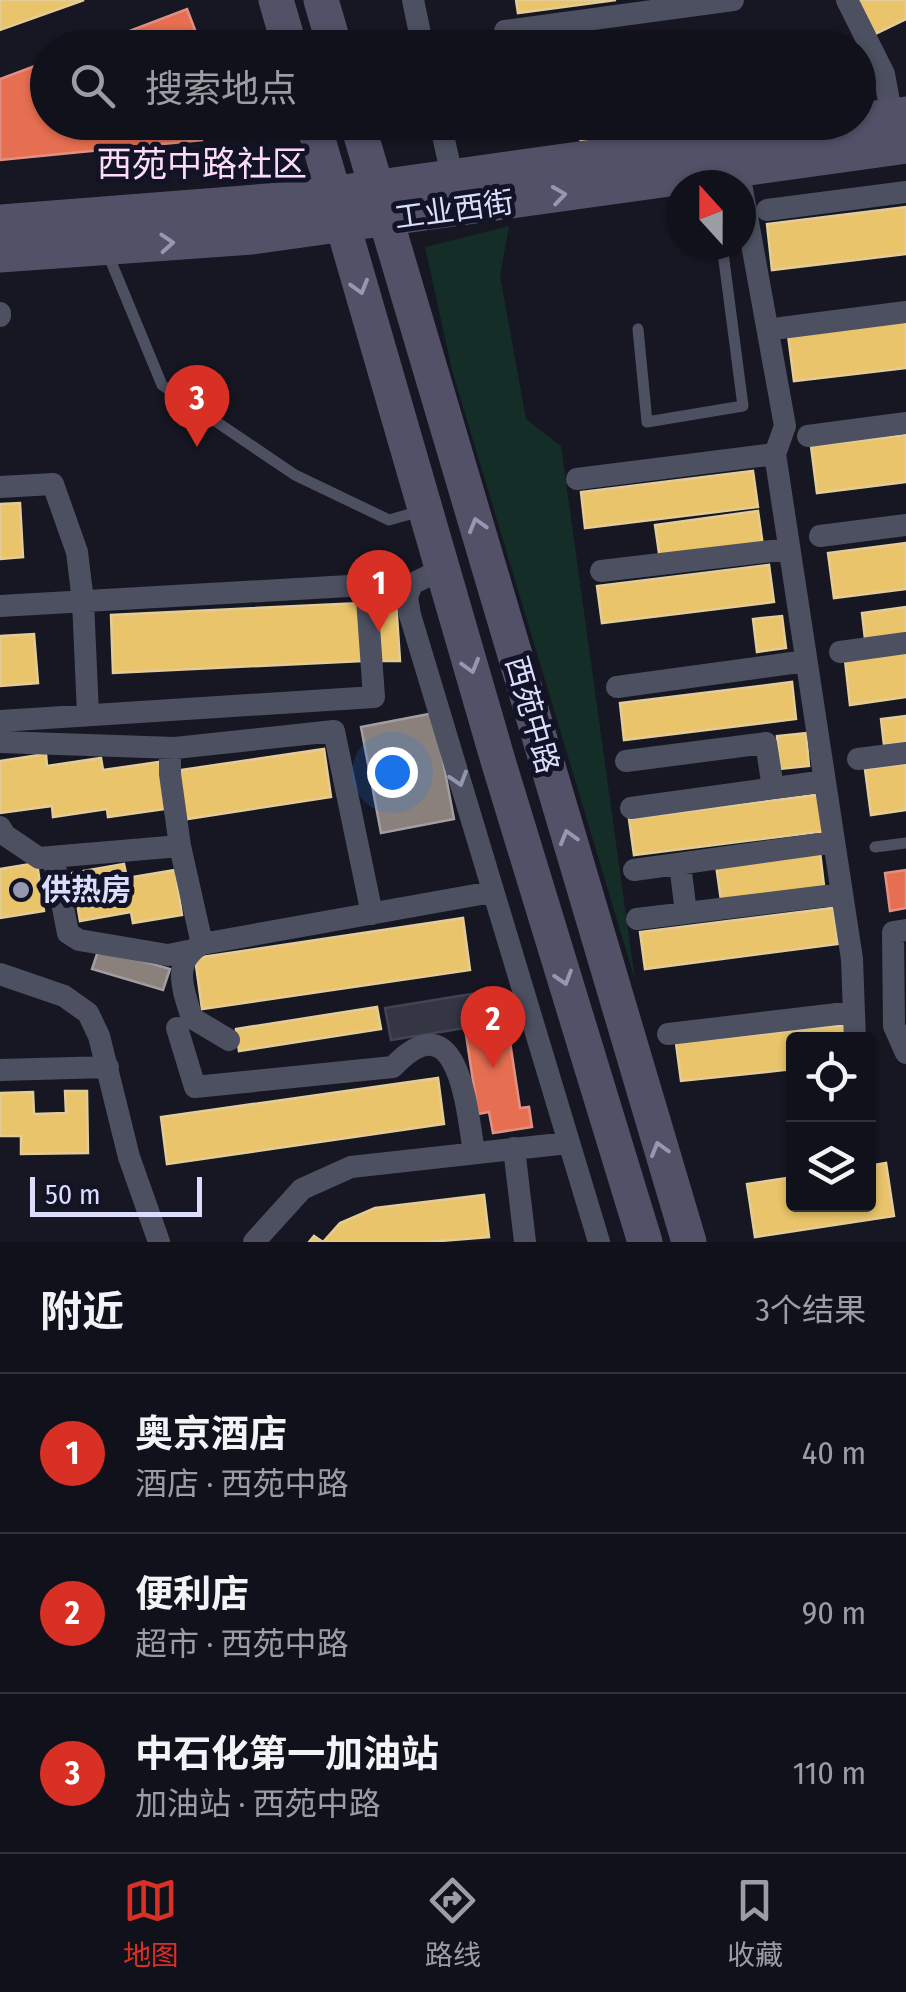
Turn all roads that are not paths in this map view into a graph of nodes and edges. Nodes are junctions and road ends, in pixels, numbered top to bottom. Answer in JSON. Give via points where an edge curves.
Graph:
{"nodes":[{"id":1,"x":276,"y":0,"type":"edge"},
{"id":2,"x":321,"y":0,"type":"edge"},
{"id":3,"x":413,"y":0,"type":"edge"},
{"id":4,"x":733,"y":0,"type":"edge"},
{"id":5,"x":846,"y":0,"type":"edge"},
{"id":6,"x":285,"y":30,"type":"edge"},
{"id":7,"x":330,"y":30,"type":"edge"},
{"id":8,"x":419,"y":30,"type":"edge"},
{"id":9,"x":518,"y":30,"type":"edge"},
{"id":10,"x":861,"y":30,"type":"edge"},
{"id":11,"x":876,"y":58,"type":"edge"},
{"id":12,"x":906,"y":64,"type":"edge"},
{"id":13,"x":884,"y":74,"type":"junction"},
{"id":14,"x":892,"y":129,"type":"edge"},
{"id":15,"x":318,"y":140,"type":"edge"},
{"id":16,"x":362,"y":140,"type":"edge"},
{"id":17,"x":444,"y":140,"type":"edge"},
{"id":18,"x":795,"y":140,"type":"edge"},
{"id":19,"x":842,"y":140,"type":"edge"},
{"id":20,"x":725,"y":166,"type":"edge"},
{"id":21,"x":452,"y":176,"type":"junction"},
{"id":22,"x":906,"y":192,"type":"edge"},
{"id":23,"x":381,"y":204,"type":"junction"},
{"id":24,"x":338,"y":209,"type":"junction"},
{"id":25,"x":767,"y":210,"type":"dead end"},
{"id":26,"x":0,"y":222,"type":"edge"},
{"id":27,"x":106,"y":248,"type":"junction"},
{"id":28,"x":0,"y":256,"type":"edge"},
{"id":29,"x":724,"y":260,"type":"edge"},
{"id":30,"x":906,"y":312,"type":"edge"},
{"id":31,"x":780,"y":328,"type":"dead end"},
{"id":32,"x":638,"y":329,"type":"dead end"},
{"id":33,"x":906,"y":424,"type":"edge"},
{"id":34,"x":808,"y":436,"type":"dead end"},
{"id":35,"x":774,"y":454,"type":"junction"},
{"id":36,"x":577,"y":479,"type":"dead end"},
{"id":37,"x":0,"y":487,"type":"edge"},
{"id":38,"x":425,"y":510,"type":"junction"},
{"id":39,"x":906,"y":525,"type":"edge"},
{"id":40,"x":820,"y":536,"type":"dead end"},
{"id":41,"x":789,"y":549,"type":"junction"},
{"id":42,"x":442,"y":570,"type":"junction"},
{"id":43,"x":601,"y":571,"type":"dead end"},
{"id":44,"x":83,"y":602,"type":"junction"},
{"id":45,"x":0,"y":606,"type":"edge"},
{"id":46,"x":906,"y":644,"type":"edge"},
{"id":47,"x":840,"y":652,"type":"dead end"},
{"id":48,"x":806,"y":661,"type":"junction"},
{"id":49,"x":617,"y":687,"type":"dead end"},
{"id":50,"x":88,"y":714,"type":"junction"},
{"id":51,"x":0,"y":721,"type":"edge"},
{"id":52,"x":0,"y":742,"type":"edge"},
{"id":53,"x":170,"y":748,"type":"junction"},
{"id":54,"x":906,"y":753,"type":"edge"},
{"id":55,"x":858,"y":759,"type":"dead end"},
{"id":56,"x":626,"y":761,"type":"dead end"},
{"id":57,"x":825,"y":781,"type":"junction"},
{"id":58,"x":773,"y":788,"type":"junction"},
{"id":59,"x":631,"y":808,"type":"dead end"},
{"id":60,"x":0,"y":826,"type":"edge"},
{"id":61,"x":834,"y":842,"type":"junction"},
{"id":62,"x":906,"y":843,"type":"edge"},
{"id":63,"x":180,"y":846,"type":"junction"},
{"id":64,"x":875,"y":847,"type":"dead end"},
{"id":65,"x":53,"y":857,"type":"junction"},
{"id":66,"x":680,"y":864,"type":"junction"},
{"id":67,"x":634,"y":870,"type":"dead end"},
{"id":68,"x":492,"y":892,"type":"junction"},
{"id":69,"x":842,"y":894,"type":"junction"},
{"id":70,"x":686,"y":913,"type":"junction"},
{"id":71,"x":372,"y":914,"type":"junction"},
{"id":72,"x":637,"y":919,"type":"dead end"},
{"id":73,"x":906,"y":930,"type":"edge"},
{"id":74,"x":195,"y":948,"type":"junction"},
{"id":75,"x":0,"y":974,"type":"edge"},
{"id":76,"x":854,"y":1012,"type":"junction"},
{"id":77,"x":177,"y":1028,"type":"dead end"},
{"id":78,"x":855,"y":1032,"type":"edge"},
{"id":79,"x":668,"y":1034,"type":"dead end"},
{"id":80,"x":230,"y":1040,"type":"dead end"},
{"id":81,"x":905,"y":1048,"type":"edge"},
{"id":82,"x":108,"y":1067,"type":"junction"},
{"id":83,"x":0,"y":1070,"type":"edge"},
{"id":84,"x":568,"y":1143,"type":"junction"},
{"id":85,"x":514,"y":1148,"type":"junction"},
{"id":86,"x":474,"y":1152,"type":"junction"},
{"id":87,"x":158,"y":1242,"type":"edge"},
{"id":88,"x":254,"y":1242,"type":"edge"},
{"id":89,"x":524,"y":1242,"type":"edge"},
{"id":90,"x":599,"y":1242,"type":"edge"},
{"id":91,"x":645,"y":1242,"type":"edge"},
{"id":92,"x":690,"y":1242,"type":"edge"}],
"edges":[{"from":1,"to":6,"type":"main road"},
{"from":2,"to":7,"type":"main road"},
{"from":3,"to":8,"type":"street"},
{"from":4,"to":9,"type":"street"},
{"from":5,"to":10,"type":"street"},
{"from":11,"to":13,"type":"street"},
{"from":12,"to":13,"type":"street"},
{"from":13,"to":14,"type":"street"},
{"from":15,"to":24,"type":"main road","name":"西苑中路"},
{"from":16,"to":23,"type":"main road","name":"西苑中路"},
{"from":17,"to":21,"type":"street"},
{"from":18,"to":20,"type":"main road","name":"工业西街"},
{"from":19,"to":20,"type":"main road","name":"工业西街"},
{"from":20,"to":21,"type":"main road","name":"工业西街"},
{"from":23,"to":20,"type":"main road","name":"工业西街","one_way":true},
{"from":20,"to":35,"type":"street","via":[[784,426]]},
{"from":21,"to":23,"type":"main road","name":"工业西街"},
{"from":22,"to":25,"type":"street"},
{"from":23,"to":24,"type":"main road","name":"工业西街"},
{"from":92,"to":23,"type":"main road","name":"西苑中路","one_way":true},
{"from":24,"to":26,"type":"main road","name":"工业西街"},
{"from":27,"to":24,"type":"main road","name":"工业西街","one_way":true,"via":[[252,237]]},
{"from":24,"to":38,"type":"main road","name":"西苑中路","one_way":true},
{"from":27,"to":28,"type":"main road","name":"工业西街"},
{"from":27,"to":38,"type":"lane","via":[[162,385],[294,475],[389,520]]},
{"from":29,"to":32,"type":"lane","via":[[743,406],[647,422]]},
{"from":30,"to":31,"type":"street"},
{"from":33,"to":34,"type":"street"},
{"from":35,"to":36,"type":"street"},
{"from":35,"to":41,"type":"street"},
{"from":37,"to":44,"type":"street","via":[[53,484],[77,552]]},
{"from":38,"to":42,"type":"main road","name":"西苑中路"},
{"from":39,"to":40,"type":"street"},
{"from":41,"to":43,"type":"street"},
{"from":41,"to":48,"type":"street"},
{"from":42,"to":68,"type":"street","one_way":true,"via":[[412,584],[407,596]]},
{"from":42,"to":91,"type":"main road","name":"西苑中路","one_way":true},
{"from":44,"to":45,"type":"street"},
{"from":44,"to":50,"type":"street"},
{"from":44,"to":50,"type":"street","via":[[366,585],[374,697]]},
{"from":46,"to":47,"type":"street"},
{"from":48,"to":49,"type":"street"},
{"from":48,"to":57,"type":"street"},
{"from":50,"to":51,"type":"street"},
{"from":52,"to":53,"type":"street"},
{"from":53,"to":63,"type":"street"},
{"from":53,"to":71,"type":"street","via":[[334,731]]},
{"from":54,"to":55,"type":"street"},
{"from":56,"to":58,"type":"street","via":[[766,743]]},
{"from":57,"to":58,"type":"street"},
{"from":57,"to":61,"type":"street"},
{"from":58,"to":59,"type":"street"},
{"from":60,"to":65,"type":"street","via":[[38,858]]},
{"from":61,"to":66,"type":"street"},
{"from":61,"to":69,"type":"street"},
{"from":62,"to":64,"type":"lane"},
{"from":63,"to":65,"type":"street"},
{"from":63,"to":74,"type":"street"},
{"from":65,"to":74,"type":"street","via":[[68,933],[168,955]]},
{"from":66,"to":67,"type":"street"},
{"from":66,"to":70,"type":"street"},
{"from":68,"to":71,"type":"street"},
{"from":68,"to":84,"type":"street"},
{"from":69,"to":70,"type":"street"},
{"from":69,"to":76,"type":"street"},
{"from":70,"to":72,"type":"street"},
{"from":71,"to":74,"type":"street"},
{"from":73,"to":81,"type":"street","via":[[893,932],[894,1026]]},
{"from":74,"to":80,"type":"street","via":[[182,966],[192,1018]]},
{"from":75,"to":82,"type":"street","via":[[64,996],[88,1013]]},
{"from":76,"to":78,"type":"street"},
{"from":76,"to":79,"type":"street"},
{"from":77,"to":86,"type":"street","via":[[195,1087],[393,1067],[417,1048],[446,1050],[461,1076]]},
{"from":82,"to":83,"type":"street"},
{"from":82,"to":87,"type":"street"},
{"from":84,"to":85,"type":"street"},
{"from":84,"to":90,"type":"street"},
{"from":85,"to":86,"type":"street"},
{"from":85,"to":89,"type":"street"},
{"from":86,"to":88,"type":"street","via":[[378,1162],[330,1175],[302,1190]]}]}
